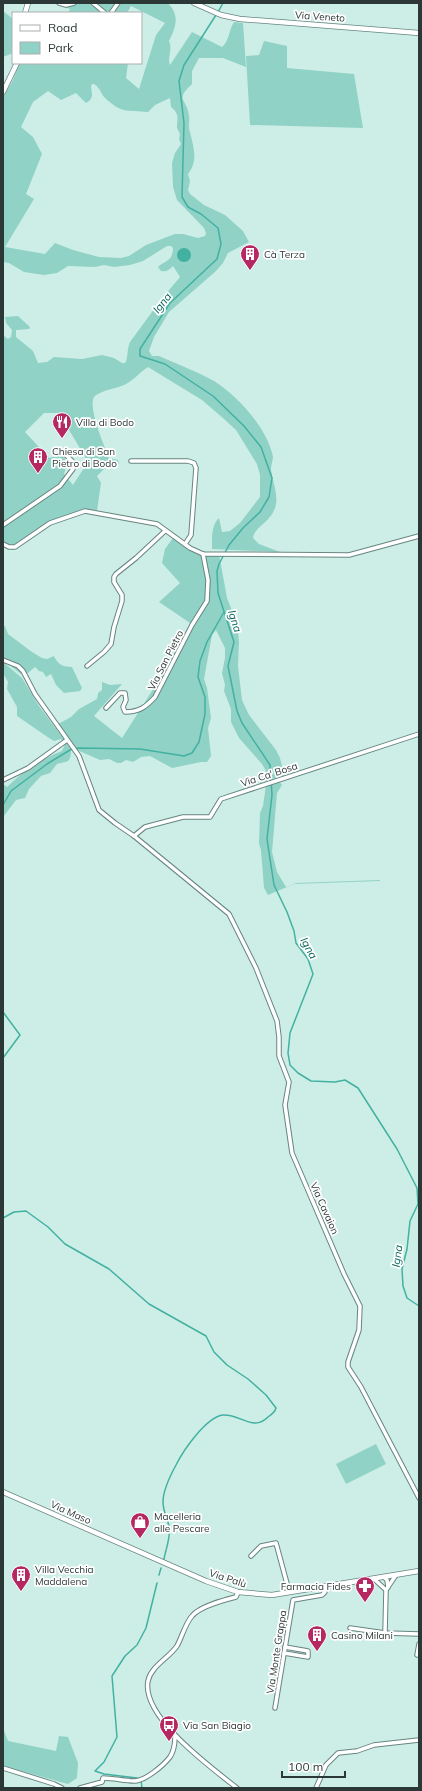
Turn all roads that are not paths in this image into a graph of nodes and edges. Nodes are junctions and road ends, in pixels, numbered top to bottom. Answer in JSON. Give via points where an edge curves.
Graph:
{"nodes":[{"id":1,"x":60,"y":3,"type":"edge"},
{"id":2,"x":74,"y":3,"type":"edge"},
{"id":3,"x":93,"y":3,"type":"edge"},
{"id":4,"x":118,"y":3,"type":"edge"},
{"id":5,"x":194,"y":3,"type":"edge"},
{"id":6,"x":104,"y":12,"type":"edge"},
{"id":7,"x":112,"y":12,"type":"edge"},
{"id":8,"x":419,"y":33,"type":"edge"},
{"id":9,"x":17,"y":64,"type":"edge"},
{"id":10,"x":3,"y":92,"type":"edge"},
{"id":11,"x":64,"y":453,"type":"dead end"},
{"id":12,"x":131,"y":461,"type":"dead end"},
{"id":13,"x":3,"y":525,"type":"edge"},
{"id":14,"x":166,"y":531,"type":"junction"},
{"id":15,"x":419,"y":536,"type":"edge"},
{"id":16,"x":3,"y":544,"type":"edge"},
{"id":17,"x":185,"y":544,"type":"junction"},
{"id":18,"x":203,"y":554,"type":"junction"},
{"id":19,"x":3,"y":660,"type":"edge"},
{"id":20,"x":87,"y":666,"type":"dead end"},
{"id":21,"x":106,"y":708,"type":"dead end"},
{"id":22,"x":419,"y":734,"type":"edge"},
{"id":23,"x":67,"y":740,"type":"junction"},
{"id":24,"x":3,"y":780,"type":"edge"},
{"id":25,"x":134,"y":836,"type":"junction"},
{"id":26,"x":3,"y":1492,"type":"edge"},
{"id":27,"x":419,"y":1498,"type":"edge"},
{"id":28,"x":132,"y":1549,"type":"joint"},
{"id":29,"x":251,"y":1556,"type":"dead end"},
{"id":30,"x":419,"y":1571,"type":"edge"},
{"id":31,"x":396,"y":1575,"type":"junction"},
{"id":32,"x":384,"y":1577,"type":"junction"},
{"id":33,"x":374,"y":1579,"type":"junction"},
{"id":34,"x":322,"y":1586,"type":"junction"},
{"id":35,"x":386,"y":1588,"type":"junction"},
{"id":36,"x":289,"y":1591,"type":"junction"},
{"id":37,"x":238,"y":1592,"type":"junction"},
{"id":38,"x":350,"y":1628,"type":"dead end"},
{"id":39,"x":385,"y":1633,"type":"junction"},
{"id":40,"x":419,"y":1634,"type":"edge"},
{"id":41,"x":419,"y":1644,"type":"edge"},
{"id":42,"x":285,"y":1647,"type":"junction"},
{"id":43,"x":284,"y":1653,"type":"junction"},
{"id":44,"x":417,"y":1654,"type":"dead end"},
{"id":45,"x":275,"y":1708,"type":"dead end"},
{"id":46,"x":175,"y":1736,"type":"junction"},
{"id":47,"x":419,"y":1740,"type":"edge"},
{"id":48,"x":3,"y":1768,"type":"edge"},
{"id":49,"x":62,"y":1788,"type":"edge"},
{"id":50,"x":80,"y":1788,"type":"edge"},
{"id":51,"x":236,"y":1788,"type":"edge"},
{"id":52,"x":316,"y":1788,"type":"edge"}],
"edges":[{"from":1,"to":2,"type":"street","via":[[66,6]]},
{"from":3,"to":6,"type":"street"},
{"from":4,"to":7,"type":"street"},
{"from":5,"to":8,"type":"main road","name":"Via Veneto","via":[[221,14],[247,20]]},
{"from":9,"to":10,"type":"main road"},
{"from":11,"to":13,"type":"street","via":[[72,461],[73,469],[68,477],[60,486]]},
{"from":12,"to":17,"type":"street","via":[[194,463],[196,468],[190,535]]},
{"from":14,"to":16,"type":"street","via":[[162,526],[150,522],[85,511],[50,523],[15,547]]},
{"from":14,"to":17,"type":"street"},
{"from":14,"to":20,"type":"street","via":[[116,574],[114,582],[122,595],[122,601],[111,644]]},
{"from":15,"to":18,"type":"street","via":[[349,555]]},
{"from":17,"to":18,"type":"street"},
{"from":18,"to":21,"type":"street","name":"Via San Pietro","via":[[208,580],[207,601],[155,697],[147,706],[135,712],[125,712],[125,693],[120,693]]},
{"from":19,"to":23,"type":"street","via":[[23,671],[35,694]]},
{"from":22,"to":25,"type":"street","name":"Via Ca' Bosa","via":[[221,799],[210,816],[183,818],[145,827]]},
{"from":23,"to":24,"type":"street","via":[[28,768]]},
{"from":23,"to":25,"type":"street","via":[[79,756],[100,810],[115,824]]},
{"from":25,"to":27,"type":"street","name":"Via Cavaion","via":[[229,914],[259,976],[276,1021],[279,1056],[289,1082],[285,1106],[292,1153],[360,1306],[359,1330],[348,1367]]},
{"from":26,"to":28,"type":"main road","name":"Via Maso"},
{"from":28,"to":37,"type":"main road","name":"Via Palù"},
{"from":29,"to":36,"type":"street","via":[[261,1546],[276,1543]]},
{"from":30,"to":31,"type":"main road","name":"Via Palù"},
{"from":31,"to":32,"type":"main road","name":"Via Palù"},
{"from":31,"to":35,"type":"street"},
{"from":32,"to":33,"type":"main road","name":"Via Palù"},
{"from":32,"to":35,"type":"street","via":[[387,1580]]},
{"from":33,"to":34,"type":"main road","name":"Via Palù"},
{"from":33,"to":35,"type":"street"},
{"from":34,"to":36,"type":"main road","name":"Via Palù"},
{"from":34,"to":42,"type":"street","name":"Via Monte Grappa","via":[[325,1592],[319,1596],[294,1599]]},
{"from":35,"to":39,"type":"street"},
{"from":36,"to":37,"type":"main road","name":"Via Palù","via":[[272,1595]]},
{"from":37,"to":46,"type":"street","via":[[236,1597],[205,1607],[192,1615],[176,1647],[150,1674],[148,1693],[151,1701]]},
{"from":38,"to":39,"type":"street"},
{"from":39,"to":40,"type":"street"},
{"from":41,"to":44,"type":"street"},
{"from":42,"to":43,"type":"street","name":"Via Monte Grappa"},
{"from":42,"to":43,"type":"street","via":[[308,1651],[308,1657]]},
{"from":43,"to":45,"type":"street","name":"Via Monte Grappa"},
{"from":46,"to":50,"type":"street","via":[[170,1757],[141,1780],[103,1778],[102,1782]]},
{"from":46,"to":51,"type":"street"},
{"from":47,"to":52,"type":"street","via":[[374,1745],[357,1751],[338,1753],[326,1765]]},
{"from":48,"to":49,"type":"street"}]}
